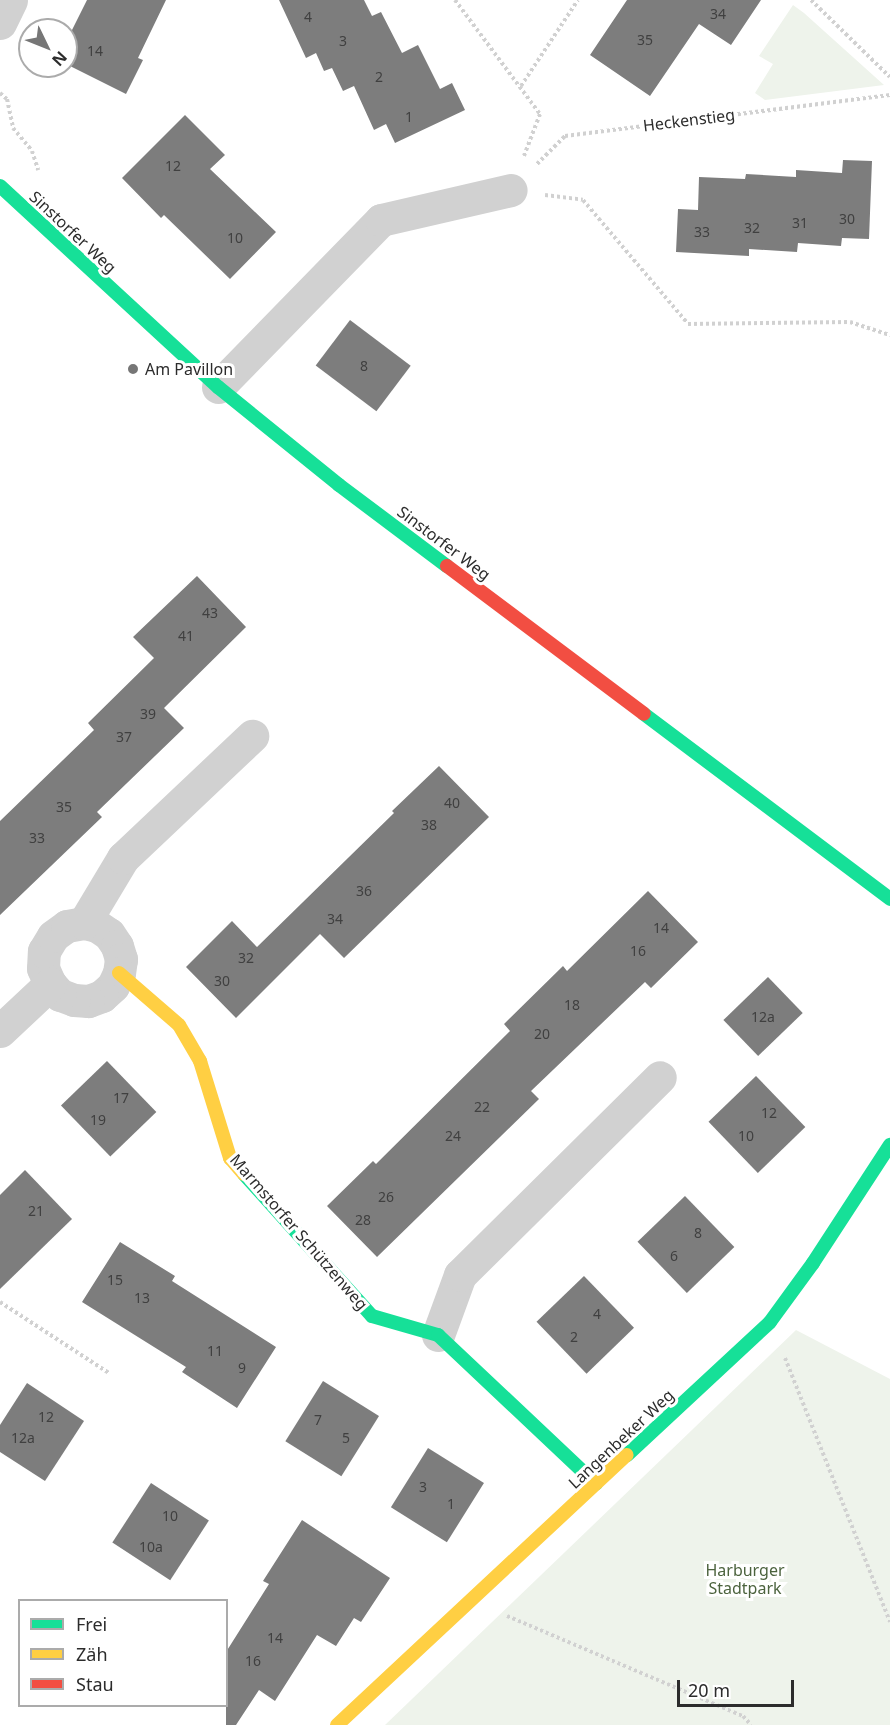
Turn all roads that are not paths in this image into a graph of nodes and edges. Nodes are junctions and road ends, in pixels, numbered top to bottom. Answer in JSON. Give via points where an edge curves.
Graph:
{"nodes":[{"id":1,"x":11,"y":0,"type":"edge"},
{"id":2,"x":0,"y":23,"type":"edge"},
{"id":3,"x":0,"y":186,"type":"edge"},
{"id":4,"x":511,"y":190,"type":"road end"},
{"id":5,"x":218,"y":387,"type":"junction"},
{"id":6,"x":252,"y":735,"type":"dead end"},
{"id":7,"x":890,"y":899,"type":"edge"},
{"id":8,"x":84,"y":923,"type":"junction"},
{"id":9,"x":119,"y":973,"type":"junction"},
{"id":10,"x":50,"y":984,"type":"junction"},
{"id":11,"x":0,"y":1031,"type":"edge"},
{"id":12,"x":660,"y":1077,"type":"dead end"},
{"id":13,"x":890,"y":1145,"type":"edge"},
{"id":14,"x":438,"y":1335,"type":"junction"},
{"id":15,"x":596,"y":1484,"type":"junction"},
{"id":16,"x":337,"y":1725,"type":"edge"}],
"edges":[{"from":1,"to":2,"type":"street"},
{"from":3,"to":5,"type":"street","name":"Sinstorfer Weg"},
{"from":4,"to":5,"type":"street","via":[[381,220]]},
{"from":5,"to":7,"type":"street","name":"Sinstorfer Weg","via":[[349,492]]},
{"from":6,"to":8,"type":"street","via":[[123,858]]},
{"from":8,"to":9,"type":"street","via":[[109,934],[121,959]]},
{"from":8,"to":10,"type":"street","via":[[66,926],[53,936],[44,951],[44,968]]},
{"from":9,"to":10,"type":"street","via":[[102,996],[88,1001],[60,994]]},
{"from":9,"to":14,"type":"street","name":"Marmstorfer Schützenweg","via":[[179,1025],[200,1061],[230,1158],[372,1316]]},
{"from":10,"to":11,"type":"street"},
{"from":12,"to":14,"type":"street","via":[[460,1275]]},
{"from":13,"to":15,"type":"street","name":"Langenbeker Weg","via":[[770,1322]]},
{"from":14,"to":15,"type":"street","name":"Marmstorfer Schützenweg"},
{"from":15,"to":16,"type":"street","name":"Langenbeker Weg"}]}
